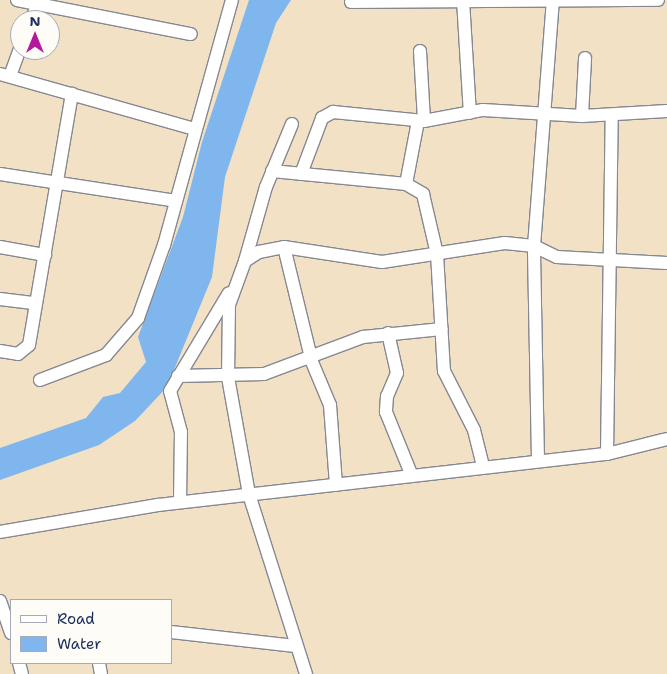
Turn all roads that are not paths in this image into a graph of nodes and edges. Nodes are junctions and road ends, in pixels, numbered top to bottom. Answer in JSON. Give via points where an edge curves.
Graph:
{"nodes":[{"id":1,"x":17,"y":0,"type":"edge"},
{"id":2,"x":232,"y":0,"type":"edge"},
{"id":3,"x":539,"y":0,"type":"edge"},
{"id":4,"x":553,"y":0,"type":"edge"},
{"id":5,"x":582,"y":0,"type":"edge"},
{"id":6,"x":658,"y":0,"type":"edge"},
{"id":7,"x":463,"y":1,"type":"edge"},
{"id":8,"x":351,"y":2,"type":"dead end"},
{"id":9,"x":52,"y":3,"type":"edge"},
{"id":10,"x":38,"y":4,"type":"junction"},
{"id":11,"x":35,"y":10,"type":"edge"},
{"id":12,"x":191,"y":34,"type":"dead end"},
{"id":13,"x":420,"y":51,"type":"dead end"},
{"id":14,"x":585,"y":58,"type":"dead end"},
{"id":15,"x":14,"y":60,"type":"edge"},
{"id":16,"x":5,"y":75,"type":"edge"},
{"id":17,"x":72,"y":94,"type":"junction"},
{"id":18,"x":667,"y":111,"type":"edge"},
{"id":19,"x":470,"y":113,"type":"junction"},
{"id":20,"x":543,"y":113,"type":"junction"},
{"id":21,"x":582,"y":116,"type":"junction"},
{"id":22,"x":612,"y":116,"type":"junction"},
{"id":23,"x":421,"y":121,"type":"junction"},
{"id":24,"x":292,"y":124,"type":"dead end"},
{"id":25,"x":194,"y":129,"type":"junction"},
{"id":26,"x":272,"y":171,"type":"junction"},
{"id":27,"x":0,"y":174,"type":"edge"},
{"id":28,"x":301,"y":174,"type":"junction"},
{"id":29,"x":58,"y":183,"type":"junction"},
{"id":30,"x":406,"y":184,"type":"junction"},
{"id":31,"x":176,"y":201,"type":"junction"},
{"id":32,"x":534,"y":246,"type":"junction"},
{"id":33,"x":0,"y":247,"type":"edge"},
{"id":34,"x":284,"y":248,"type":"junction"},
{"id":35,"x":437,"y":254,"type":"junction"},
{"id":36,"x":45,"y":255,"type":"junction"},
{"id":37,"x":607,"y":260,"type":"junction"},
{"id":38,"x":245,"y":261,"type":"junction"},
{"id":39,"x":667,"y":263,"type":"edge"},
{"id":40,"x":234,"y":287,"type":"junction"},
{"id":41,"x":0,"y":299,"type":"edge"},
{"id":42,"x":33,"y":303,"type":"junction"},
{"id":43,"x":442,"y":329,"type":"junction"},
{"id":44,"x":388,"y":333,"type":"junction"},
{"id":45,"x":0,"y":351,"type":"edge"},
{"id":46,"x":310,"y":357,"type":"junction"},
{"id":47,"x":178,"y":376,"type":"junction"},
{"id":48,"x":228,"y":377,"type":"junction"},
{"id":49,"x":40,"y":380,"type":"dead end"},
{"id":50,"x":667,"y":439,"type":"edge"},
{"id":51,"x":607,"y":454,"type":"junction"},
{"id":52,"x":538,"y":460,"type":"junction"},
{"id":53,"x":483,"y":467,"type":"junction"},
{"id":54,"x":412,"y":476,"type":"junction"},
{"id":55,"x":336,"y":485,"type":"junction"},
{"id":56,"x":249,"y":494,"type":"junction"},
{"id":57,"x":180,"y":502,"type":"junction"},
{"id":58,"x":0,"y":532,"type":"edge"},
{"id":59,"x":0,"y":601,"type":"edge"},
{"id":60,"x":10,"y":630,"type":"edge"},
{"id":61,"x":172,"y":632,"type":"edge"},
{"id":62,"x":295,"y":646,"type":"junction"},
{"id":63,"x":306,"y":674,"type":"edge"}],
"edges":[{"from":1,"to":10,"type":"street"},
{"from":2,"to":25,"type":"street"},
{"from":3,"to":4,"type":"street"},
{"from":3,"to":7,"type":"street"},
{"from":4,"to":5,"type":"street"},
{"from":4,"to":20,"type":"street"},
{"from":5,"to":6,"type":"street"},
{"from":7,"to":8,"type":"street"},
{"from":7,"to":19,"type":"street"},
{"from":9,"to":10,"type":"street"},
{"from":9,"to":12,"type":"street"},
{"from":10,"to":11,"type":"street"},
{"from":13,"to":23,"type":"street"},
{"from":14,"to":21,"type":"street"},
{"from":15,"to":16,"type":"street"},
{"from":16,"to":17,"type":"street"},
{"from":17,"to":25,"type":"street"},
{"from":17,"to":29,"type":"street"},
{"from":18,"to":22,"type":"street"},
{"from":19,"to":20,"type":"street"},
{"from":19,"to":23,"type":"street"},
{"from":20,"to":21,"type":"street"},
{"from":20,"to":32,"type":"street"},
{"from":21,"to":22,"type":"street"},
{"from":22,"to":37,"type":"street"},
{"from":23,"to":28,"type":"street","via":[[326,114]]},
{"from":23,"to":30,"type":"street"},
{"from":24,"to":26,"type":"street"},
{"from":25,"to":31,"type":"street"},
{"from":26,"to":28,"type":"street"},
{"from":26,"to":38,"type":"street"},
{"from":27,"to":29,"type":"street"},
{"from":28,"to":30,"type":"street"},
{"from":29,"to":31,"type":"street"},
{"from":29,"to":36,"type":"street"},
{"from":30,"to":35,"type":"street","via":[[424,194]]},
{"from":31,"to":49,"type":"street","via":[[150,288],[124,339],[106,355]]},
{"from":32,"to":35,"type":"street","via":[[495,244]]},
{"from":32,"to":37,"type":"street","via":[[557,257]]},
{"from":32,"to":52,"type":"street"},
{"from":33,"to":36,"type":"street"},
{"from":34,"to":35,"type":"street","via":[[382,262]]},
{"from":34,"to":38,"type":"street","via":[[259,252]]},
{"from":34,"to":46,"type":"street"},
{"from":35,"to":43,"type":"street"},
{"from":36,"to":42,"type":"street"},
{"from":37,"to":39,"type":"street"},
{"from":37,"to":51,"type":"street"},
{"from":38,"to":40,"type":"street"},
{"from":40,"to":47,"type":"street"},
{"from":40,"to":48,"type":"street","via":[[227,321]]},
{"from":41,"to":42,"type":"street"},
{"from":42,"to":45,"type":"street","via":[[26,351]]},
{"from":43,"to":44,"type":"street"},
{"from":43,"to":53,"type":"street","via":[[444,371],[474,430]]},
{"from":44,"to":46,"type":"street","via":[[344,342]]},
{"from":44,"to":54,"type":"street","via":[[397,373],[387,396],[386,412]]},
{"from":46,"to":48,"type":"street","via":[[264,374]]},
{"from":46,"to":55,"type":"street","via":[[330,405]]},
{"from":47,"to":48,"type":"street"},
{"from":47,"to":57,"type":"street","via":[[170,392],[180,432]]},
{"from":48,"to":56,"type":"street"},
{"from":50,"to":51,"type":"street"},
{"from":51,"to":52,"type":"street"},
{"from":52,"to":53,"type":"street"},
{"from":53,"to":54,"type":"street"},
{"from":54,"to":55,"type":"street"},
{"from":55,"to":56,"type":"street"},
{"from":56,"to":57,"type":"street"},
{"from":56,"to":62,"type":"street"},
{"from":57,"to":58,"type":"street"},
{"from":59,"to":60,"type":"street"},
{"from":61,"to":62,"type":"street"},
{"from":62,"to":63,"type":"street"}]}
